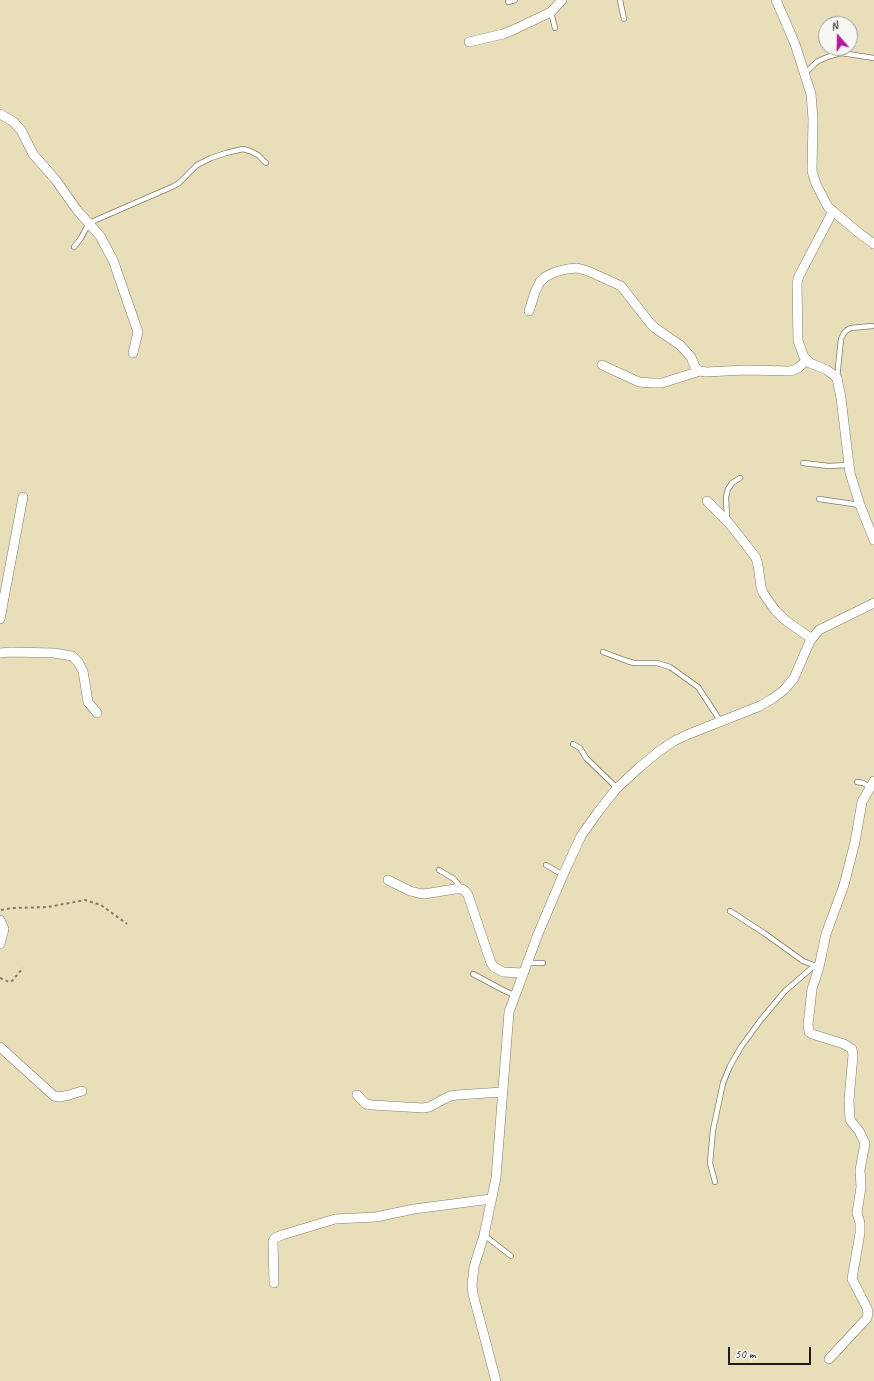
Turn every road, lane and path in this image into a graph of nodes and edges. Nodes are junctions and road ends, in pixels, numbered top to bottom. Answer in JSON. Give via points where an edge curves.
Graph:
{"nodes":[{"id":1,"x":514,"y":0,"type":"edge"},
{"id":2,"x":562,"y":0,"type":"edge"},
{"id":3,"x":620,"y":0,"type":"edge"},
{"id":4,"x":776,"y":0,"type":"edge"},
{"id":5,"x":508,"y":2,"type":"dead end"},
{"id":6,"x":551,"y":12,"type":"junction"},
{"id":7,"x":624,"y":19,"type":"dead end"},
{"id":8,"x":555,"y":28,"type":"dead end"},
{"id":9,"x":469,"y":42,"type":"dead end"},
{"id":10,"x":874,"y":58,"type":"edge"},
{"id":11,"x":805,"y":73,"type":"junction"},
{"id":12,"x":0,"y":114,"type":"edge"},
{"id":13,"x":266,"y":163,"type":"dead end"},
{"id":14,"x":833,"y":211,"type":"junction"},
{"id":15,"x":89,"y":223,"type":"junction"},
{"id":16,"x":874,"y":244,"type":"edge"},
{"id":17,"x":74,"y":248,"type":"dead end"},
{"id":18,"x":529,"y":311,"type":"dead end"},
{"id":19,"x":872,"y":326,"type":"dead end"},
{"id":20,"x":133,"y":353,"type":"dead end"},
{"id":21,"x":807,"y":360,"type":"junction"},
{"id":22,"x":602,"y":365,"type":"dead end"},
{"id":23,"x":700,"y":370,"type":"junction"},
{"id":24,"x":837,"y":378,"type":"junction"},
{"id":25,"x":803,"y":463,"type":"dead end"},
{"id":26,"x":848,"y":465,"type":"junction"},
{"id":27,"x":740,"y":478,"type":"dead end"},
{"id":28,"x":23,"y":498,"type":"dead end"},
{"id":29,"x":819,"y":499,"type":"dead end"},
{"id":30,"x":707,"y":501,"type":"dead end"},
{"id":31,"x":860,"y":505,"type":"junction"},
{"id":32,"x":728,"y":522,"type":"junction"},
{"id":33,"x":874,"y":540,"type":"edge"},
{"id":34,"x":874,"y":604,"type":"edge"},
{"id":35,"x":0,"y":619,"type":"edge"},
{"id":36,"x":812,"y":639,"type":"junction"},
{"id":37,"x":603,"y":652,"type":"dead end"},
{"id":38,"x":0,"y":653,"type":"edge"},
{"id":39,"x":97,"y":713,"type":"dead end"},
{"id":40,"x":721,"y":722,"type":"junction"},
{"id":41,"x":573,"y":744,"type":"dead end"},
{"id":42,"x":858,"y":782,"type":"dead end"},
{"id":43,"x":872,"y":784,"type":"edge"},
{"id":44,"x":617,"y":788,"type":"junction"},
{"id":45,"x":546,"y":865,"type":"dead end"},
{"id":46,"x":439,"y":870,"type":"dead end"},
{"id":47,"x":563,"y":875,"type":"junction"},
{"id":48,"x":388,"y":880,"type":"dead end"},
{"id":49,"x":462,"y":889,"type":"junction"},
{"id":50,"x":0,"y":911,"type":"edge"},
{"id":51,"x":730,"y":911,"type":"dead end"},
{"id":52,"x":0,"y":920,"type":"edge"},
{"id":53,"x":127,"y":924,"type":"dead end"},
{"id":54,"x":0,"y":944,"type":"edge"},
{"id":55,"x":527,"y":963,"type":"junction"},
{"id":56,"x":543,"y":963,"type":"dead end"},
{"id":57,"x":816,"y":966,"type":"junction"},
{"id":58,"x":23,"y":968,"type":"dead end"},
{"id":59,"x":523,"y":973,"type":"junction"},
{"id":60,"x":473,"y":974,"type":"dead end"},
{"id":61,"x":0,"y":978,"type":"edge"},
{"id":62,"x":514,"y":995,"type":"junction"},
{"id":63,"x":0,"y":1047,"type":"edge"},
{"id":64,"x":82,"y":1091,"type":"dead end"},
{"id":65,"x":502,"y":1092,"type":"junction"},
{"id":66,"x":357,"y":1095,"type":"dead end"},
{"id":67,"x":715,"y":1182,"type":"dead end"},
{"id":68,"x":491,"y":1199,"type":"junction"},
{"id":69,"x":484,"y":1235,"type":"junction"},
{"id":70,"x":511,"y":1256,"type":"dead end"},
{"id":71,"x":274,"y":1283,"type":"dead end"},
{"id":72,"x":830,"y":1360,"type":"dead end"},
{"id":73,"x":496,"y":1381,"type":"edge"}],
"edges":[{"from":1,"to":5,"type":"lane"},
{"from":2,"to":6,"type":"street"},
{"from":3,"to":7,"type":"lane"},
{"from":4,"to":11,"type":"street"},
{"from":6,"to":8,"type":"lane"},
{"from":6,"to":9,"type":"street","via":[[503,34]]},
{"from":10,"to":11,"type":"lane","via":[[841,53],[818,61]]},
{"from":11,"to":14,"type":"street","via":[[811,94],[813,119],[812,171],[822,197]]},
{"from":12,"to":15,"type":"street","via":[[14,122],[21,130],[33,154]]},
{"from":13,"to":15,"type":"lane","via":[[250,150],[226,153],[197,165],[174,186]]},
{"from":14,"to":16,"type":"street"},
{"from":14,"to":21,"type":"street","via":[[797,283],[798,341]]},
{"from":15,"to":17,"type":"lane"},
{"from":15,"to":20,"type":"street","via":[[100,236],[113,260],[137,329],[139,335]]},
{"from":18,"to":23,"type":"street","via":[[535,292],[545,277],[567,269],[588,271],[624,288],[650,323],[680,345],[695,367]]},
{"from":19,"to":24,"type":"lane","via":[[851,328],[844,332]]},
{"from":21,"to":23,"type":"street","via":[[791,371]]},
{"from":21,"to":24,"type":"street"},
{"from":22,"to":23,"type":"street","via":[[639,382],[652,383]]},
{"from":24,"to":26,"type":"street"},
{"from":25,"to":26,"type":"lane"},
{"from":26,"to":31,"type":"street"},
{"from":27,"to":32,"type":"lane","via":[[728,489]]},
{"from":28,"to":35,"type":"street"},
{"from":29,"to":31,"type":"lane"},
{"from":30,"to":32,"type":"street"},
{"from":31,"to":33,"type":"street"},
{"from":32,"to":36,"type":"street","via":[[756,558],[760,587],[774,610]]},
{"from":34,"to":36,"type":"street","via":[[824,627]]},
{"from":36,"to":40,"type":"street","via":[[794,678],[784,690],[760,706]]},
{"from":37,"to":40,"type":"lane","via":[[634,663],[657,663],[670,667],[698,687]]},
{"from":38,"to":39,"type":"street","via":[[54,653],[72,656],[83,671],[88,702]]},
{"from":40,"to":44,"type":"street","via":[[674,741]]},
{"from":41,"to":44,"type":"lane","via":[[580,748],[586,758]]},
{"from":42,"to":43,"type":"lane"},
{"from":43,"to":57,"type":"street","via":[[862,802],[844,884]]},
{"from":44,"to":47,"type":"street","via":[[582,836]]},
{"from":45,"to":47,"type":"lane"},
{"from":46,"to":49,"type":"lane","via":[[454,879]]},
{"from":47,"to":55,"type":"street"},
{"from":48,"to":49,"type":"street","via":[[410,891],[424,894]]},
{"from":49,"to":59,"type":"street","via":[[468,895],[491,963],[503,972]]},
{"from":50,"to":53,"type":"path","via":[[48,907],[85,900],[101,905]]},
{"from":51,"to":57,"type":"lane","via":[[803,961]]},
{"from":52,"to":54,"type":"street","via":[[4,929]]},
{"from":55,"to":56,"type":"lane"},
{"from":55,"to":59,"type":"street"},
{"from":57,"to":67,"type":"lane","via":[[785,991],[760,1021],[730,1066],[723,1083],[713,1130],[710,1163]]},
{"from":57,"to":72,"type":"street","via":[[808,1025],[812,1034],[852,1049],[850,1120],[865,1143],[857,1213],[860,1233],[852,1279],[868,1313]]},
{"from":58,"to":61,"type":"path","via":[[12,981]]},
{"from":59,"to":62,"type":"street"},
{"from":60,"to":62,"type":"lane"},
{"from":62,"to":65,"type":"street","via":[[509,1012]]},
{"from":63,"to":64,"type":"street","via":[[54,1096]]},
{"from":65,"to":66,"type":"street","via":[[450,1096],[423,1108],[366,1104]]},
{"from":65,"to":68,"type":"street","via":[[496,1178]]},
{"from":68,"to":69,"type":"street"},
{"from":68,"to":71,"type":"street","via":[[414,1209],[376,1217],[335,1219],[282,1235],[273,1241]]},
{"from":69,"to":70,"type":"lane"},
{"from":69,"to":73,"type":"street","via":[[474,1267],[472,1285]]}]}
